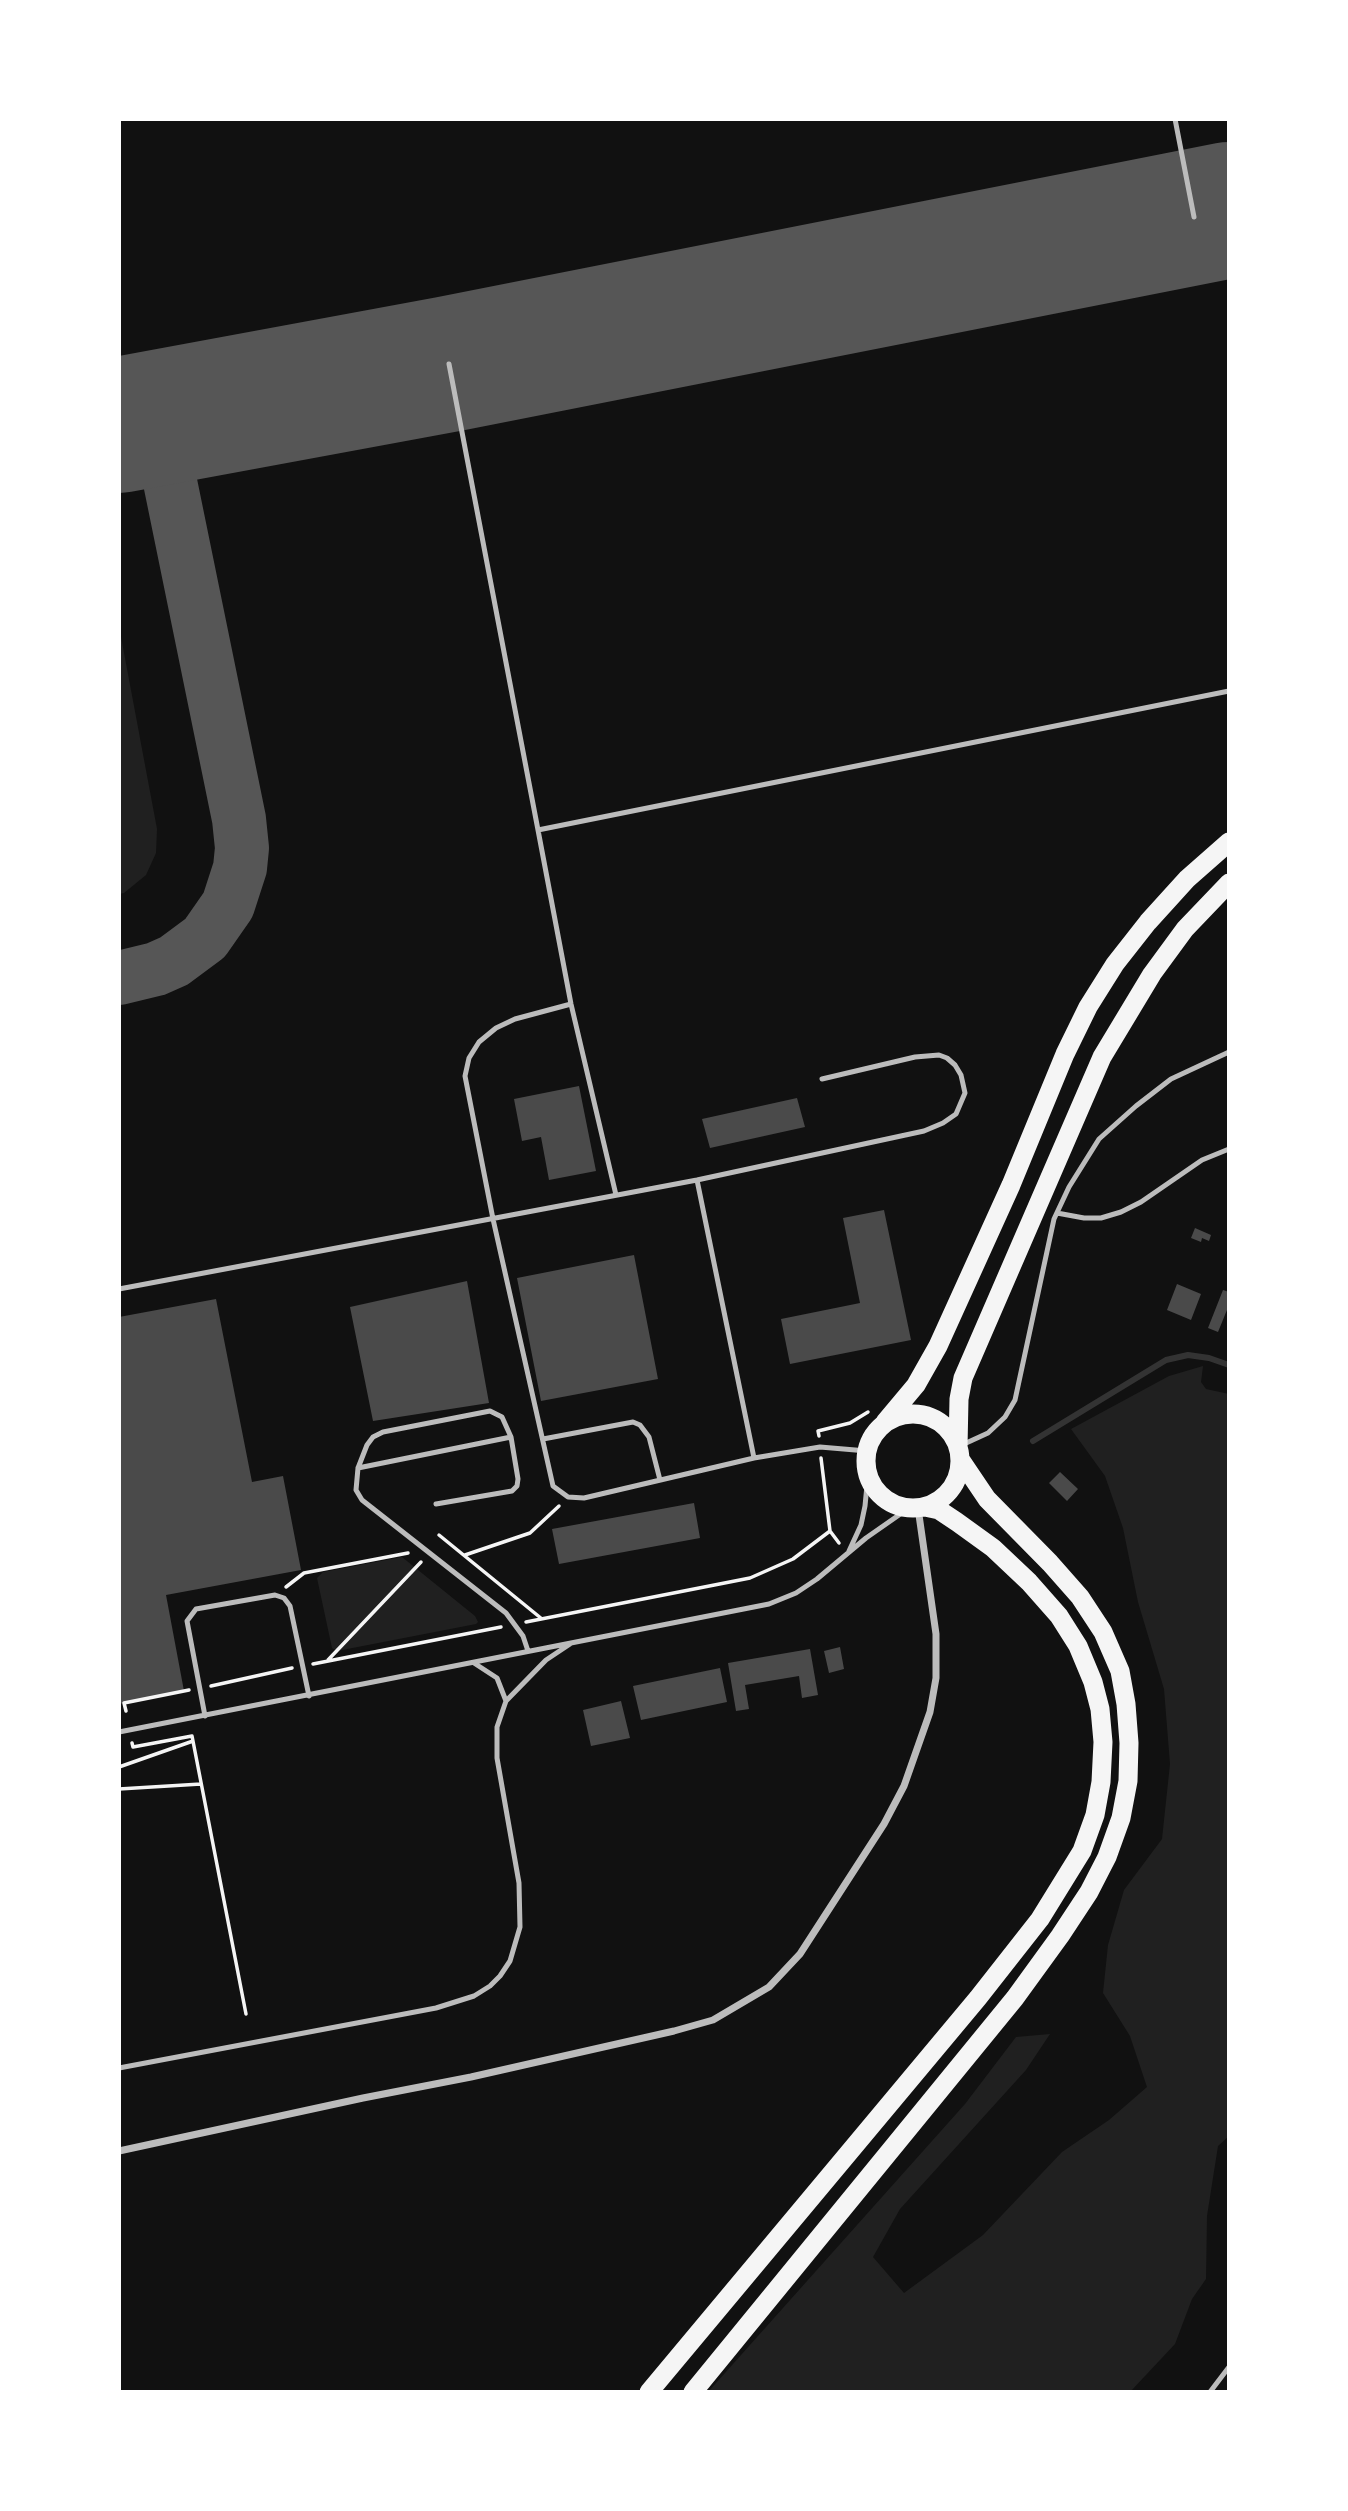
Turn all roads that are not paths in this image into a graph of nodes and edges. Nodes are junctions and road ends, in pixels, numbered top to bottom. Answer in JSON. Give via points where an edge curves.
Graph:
{"nodes":[{"id":1,"x":1175,"y":119,"type":"edge"},
{"id":2,"x":1194,"y":217,"type":"dead end"},
{"id":3,"x":449,"y":364,"type":"dead end"},
{"id":4,"x":1229,"y":691,"type":"edge"},
{"id":5,"x":538,"y":830,"type":"junction"},
{"id":6,"x":1229,"y":842,"type":"edge"},
{"id":7,"x":1229,"y":883,"type":"edge"},
{"id":8,"x":571,"y":1004,"type":"junction"},
{"id":9,"x":1229,"y":1052,"type":"edge"},
{"id":10,"x":822,"y":1079,"type":"dead end"},
{"id":11,"x":1229,"y":1149,"type":"edge"},
{"id":12,"x":697,"y":1180,"type":"junction"},
{"id":13,"x":616,"y":1195,"type":"junction"},
{"id":14,"x":1057,"y":1213,"type":"junction"},
{"id":15,"x":494,"y":1219,"type":"junction"},
{"id":16,"x":119,"y":1289,"type":"edge"},
{"id":17,"x":885,"y":1422,"type":"junction"},
{"id":18,"x":511,"y":1437,"type":"junction"},
{"id":19,"x":543,"y":1439,"type":"junction"},
{"id":20,"x":867,"y":1451,"type":"junction"},
{"id":21,"x":959,"y":1453,"type":"junction"},
{"id":22,"x":754,"y":1458,"type":"junction"},
{"id":23,"x":358,"y":1468,"type":"junction"},
{"id":24,"x":868,"y":1475,"type":"junction"},
{"id":25,"x":660,"y":1480,"type":"junction"},
{"id":26,"x":436,"y":1504,"type":"dead end"},
{"id":27,"x":918,"y":1507,"type":"junction"},
{"id":28,"x":848,"y":1553,"type":"junction"},
{"id":29,"x":573,"y":1642,"type":"junction"},
{"id":30,"x":528,"y":1651,"type":"junction"},
{"id":31,"x":474,"y":1662,"type":"junction"},
{"id":32,"x":309,"y":1696,"type":"junction"},
{"id":33,"x":506,"y":1701,"type":"junction"},
{"id":34,"x":205,"y":1716,"type":"junction"},
{"id":35,"x":119,"y":1732,"type":"edge"},
{"id":36,"x":119,"y":2068,"type":"edge"},
{"id":37,"x":119,"y":2151,"type":"edge"},
{"id":38,"x":1229,"y":2367,"type":"edge"},
{"id":39,"x":649,"y":2392,"type":"edge"},
{"id":40,"x":693,"y":2392,"type":"edge"},
{"id":41,"x":1210,"y":2392,"type":"edge"}],
"edges":[{"from":1,"to":2,"type":"lane"},
{"from":3,"to":5,"type":"lane"},
{"from":4,"to":5,"type":"lane"},
{"from":5,"to":8,"type":"lane"},
{"from":6,"to":17,"type":"highway","via":[[1148,922],[1087,1007],[938,1346],[916,1385]]},
{"from":7,"to":21,"type":"highway","via":[[1185,929],[1152,974],[1102,1057],[963,1378]]},
{"from":8,"to":13,"type":"lane"},
{"from":8,"to":15,"type":"lane","via":[[496,1028],[468,1058],[466,1076]]},
{"from":9,"to":14,"type":"lane","via":[[1171,1079],[1099,1139]]},
{"from":10,"to":12,"type":"lane","via":[[939,1055],[955,1065],[965,1093],[956,1114],[924,1131]]},
{"from":11,"to":14,"type":"lane","via":[[1202,1160],[1121,1212],[1101,1218]]},
{"from":12,"to":13,"type":"lane"},
{"from":12,"to":22,"type":"lane"},
{"from":13,"to":15,"type":"lane"},
{"from":14,"to":21,"type":"lane","via":[[1015,1400],[1005,1417]]},
{"from":15,"to":16,"type":"lane"},
{"from":15,"to":19,"type":"lane"},
{"from":17,"to":20,"type":"highway"},
{"from":17,"to":21,"type":"highway","via":[[898,1416],[923,1415],[944,1426]]},
{"from":18,"to":23,"type":"lane"},
{"from":18,"to":23,"type":"lane","via":[[502,1416],[490,1411],[373,1437]]},
{"from":18,"to":26,"type":"lane","via":[[518,1479],[512,1491]]},
{"from":19,"to":25,"type":"lane","via":[[633,1422],[649,1437]]},
{"from":19,"to":25,"type":"lane","via":[[553,1486],[568,1497],[584,1498]]},
{"from":20,"to":22,"type":"lane","via":[[820,1447]]},
{"from":20,"to":24,"type":"highway"},
{"from":21,"to":27,"type":"highway","via":[[954,1484],[947,1494]]},
{"from":21,"to":40,"type":"highway","via":[[987,1499],[1080,1597],[1103,1632],[1120,1671],[1126,1704],[1128,1781],[1121,1818],[1089,1892],[1053,1947]]},
{"from":22,"to":25,"type":"lane"},
{"from":23,"to":30,"type":"lane","via":[[356,1490],[362,1500],[506,1613]]},
{"from":24,"to":27,"type":"highway","via":[[873,1487],[895,1505]]},
{"from":24,"to":28,"type":"lane","via":[[863,1516]]},
{"from":27,"to":28,"type":"lane"},
{"from":27,"to":37,"type":"street","via":[[936,1634],[930,1712],[904,1786],[884,1824],[800,1954],[769,1987],[713,2020],[674,2031]]},
{"from":27,"to":39,"type":"highway","via":[[939,1510],[993,1548],[1030,1581],[1078,1646],[1100,1709],[1103,1742],[1095,1815],[1083,1851],[1040,1919]]},
{"from":28,"to":29,"type":"lane","via":[[796,1593],[769,1605]]},
{"from":29,"to":30,"type":"lane"},
{"from":29,"to":33,"type":"lane","via":[[546,1660]]},
{"from":30,"to":31,"type":"lane"},
{"from":31,"to":32,"type":"lane"},
{"from":31,"to":33,"type":"lane","via":[[496,1678]]},
{"from":32,"to":34,"type":"lane"},
{"from":32,"to":34,"type":"lane","via":[[290,1606],[284,1598],[275,1595],[196,1609],[187,1621]]},
{"from":33,"to":36,"type":"lane","via":[[496,1742],[519,1883],[520,1927],[510,1961],[500,1976],[474,1996],[436,2008]]},
{"from":34,"to":35,"type":"lane"},
{"from":38,"to":41,"type":"lane"}]}
